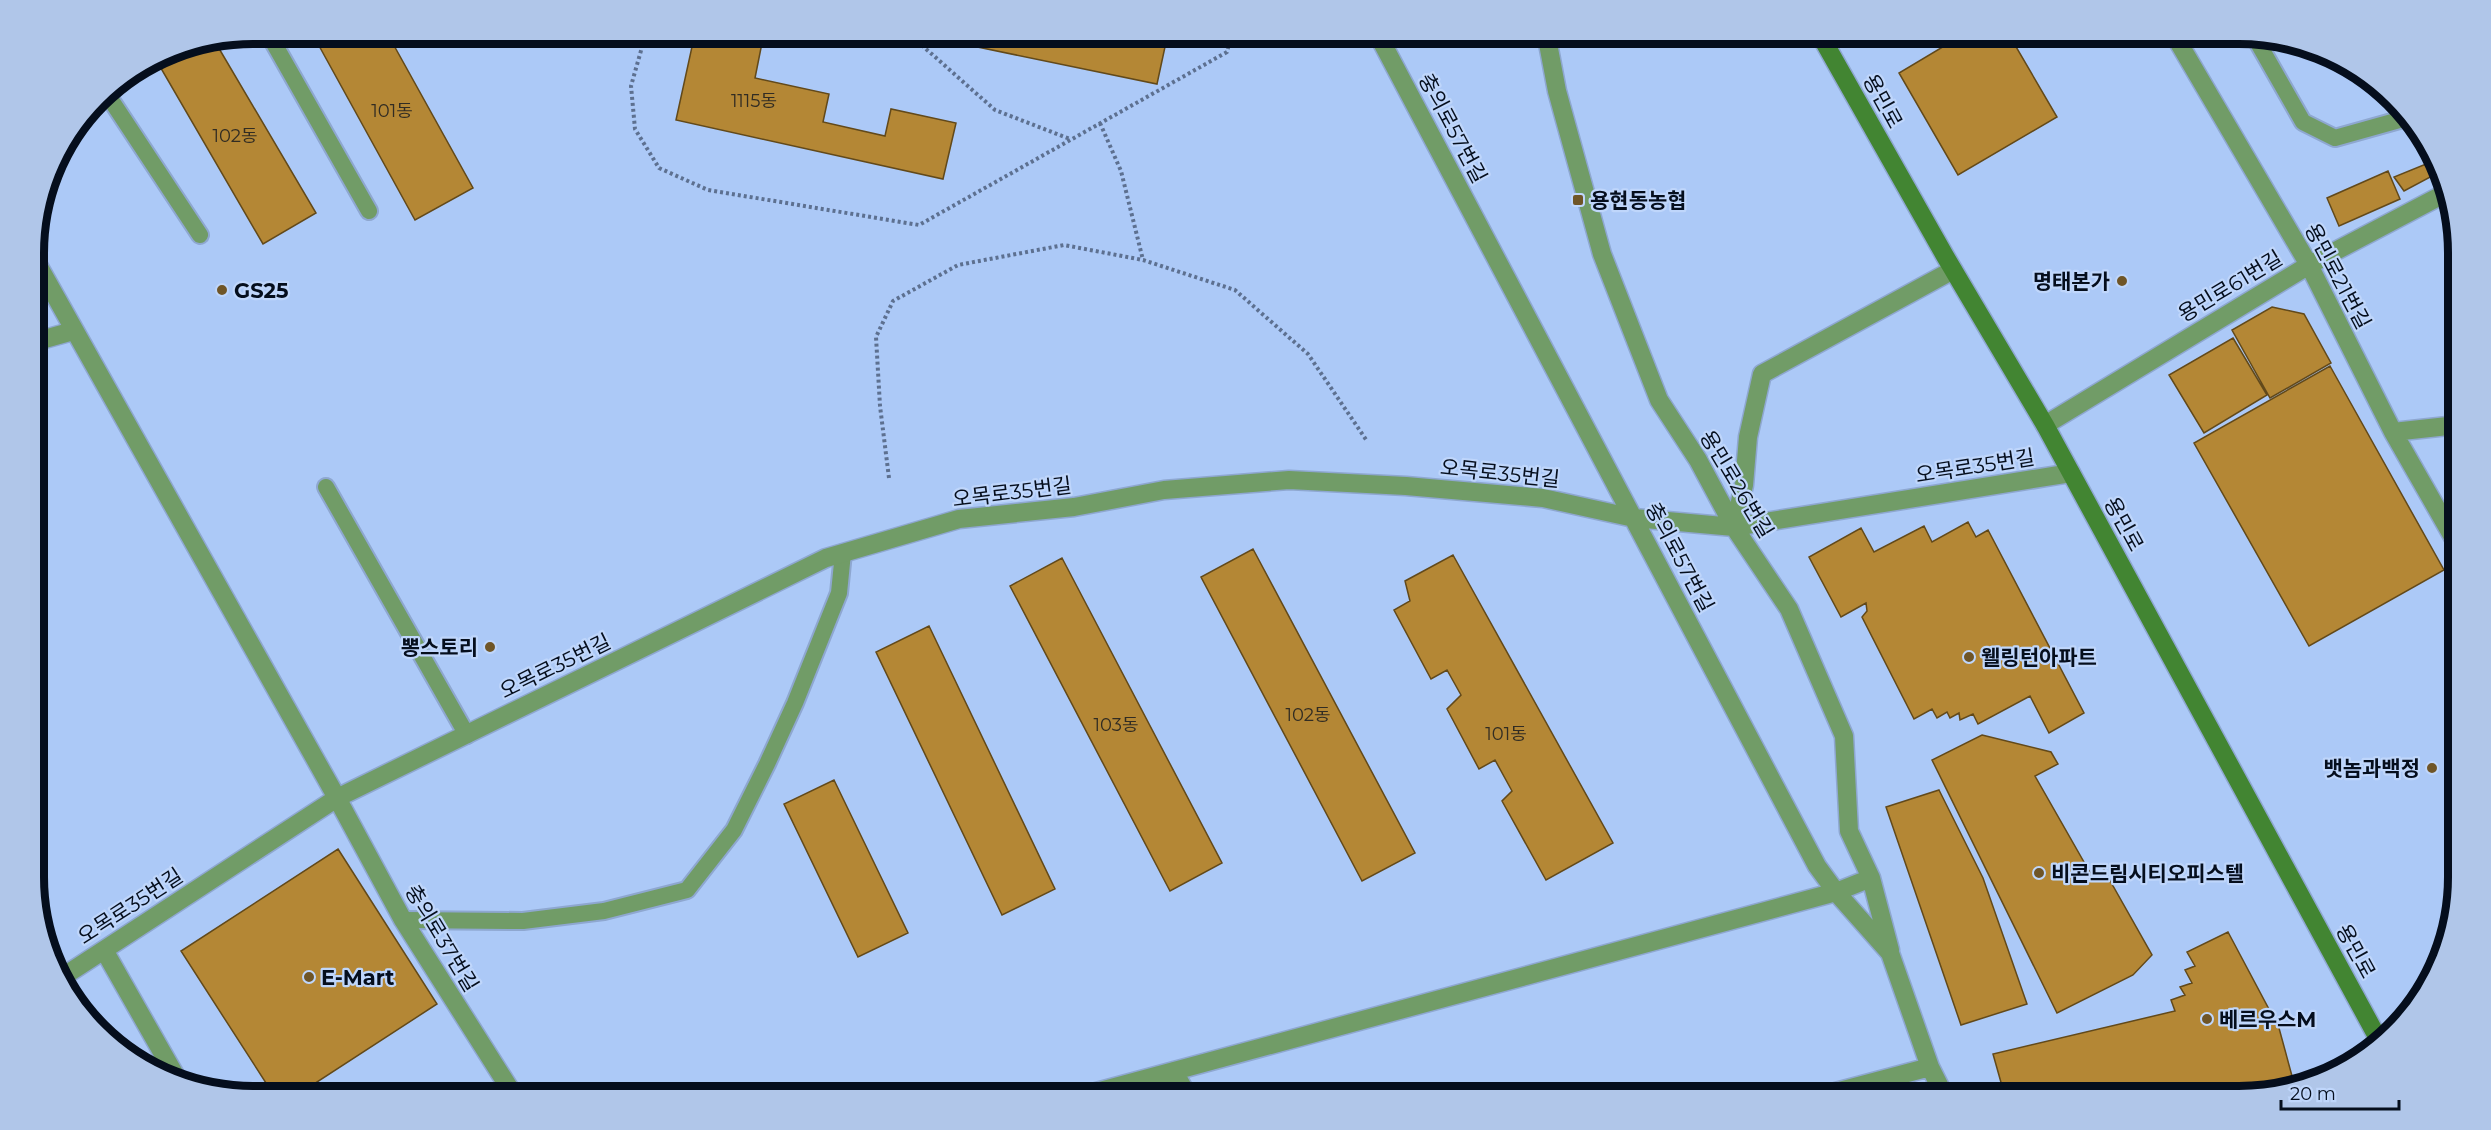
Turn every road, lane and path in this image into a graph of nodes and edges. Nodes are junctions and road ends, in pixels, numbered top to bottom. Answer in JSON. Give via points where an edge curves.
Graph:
{"nodes":[{"id":1,"x":274,"y":44,"type":"edge"},
{"id":2,"x":643,"y":44,"type":"edge"},
{"id":3,"x":920,"y":44,"type":"edge"},
{"id":4,"x":1229,"y":44,"type":"edge"},
{"id":5,"x":1383,"y":44,"type":"edge"},
{"id":6,"x":1548,"y":44,"type":"edge"},
{"id":7,"x":1825,"y":44,"type":"edge"},
{"id":8,"x":2179,"y":44,"type":"edge"},
{"id":9,"x":2259,"y":45,"type":"edge"},
{"id":10,"x":111,"y":99,"type":"edge"},
{"id":11,"x":2399,"y":120,"type":"edge"},
{"id":12,"x":1100,"y":123,"type":"junction"},
{"id":13,"x":1071,"y":140,"type":"junction"},
{"id":14,"x":2439,"y":196,"type":"edge"},
{"id":15,"x":369,"y":211,"type":"dead end"},
{"id":16,"x":200,"y":235,"type":"dead end"},
{"id":17,"x":1143,"y":260,"type":"junction"},
{"id":18,"x":2309,"y":265,"type":"junction"},
{"id":19,"x":1953,"y":270,"type":"junction"},
{"id":20,"x":44,"y":277,"type":"edge"},
{"id":21,"x":73,"y":331,"type":"junction"},
{"id":22,"x":44,"y":339,"type":"edge"},
{"id":23,"x":2045,"y":425,"type":"junction"},
{"id":24,"x":2448,"y":426,"type":"edge"},
{"id":25,"x":2393,"y":432,"type":"junction"},
{"id":26,"x":1367,"y":441,"type":"dead end"},
{"id":27,"x":2071,"y":473,"type":"junction"},
{"id":28,"x":888,"y":478,"type":"dead end"},
{"id":29,"x":326,"y":487,"type":"dead end"},
{"id":30,"x":1634,"y":518,"type":"junction"},
{"id":31,"x":1734,"y":527,"type":"junction"},
{"id":32,"x":2448,"y":528,"type":"edge"},
{"id":33,"x":843,"y":553,"type":"junction"},
{"id":34,"x":467,"y":735,"type":"junction"},
{"id":35,"x":337,"y":798,"type":"junction"},
{"id":36,"x":1870,"y":878,"type":"junction"},
{"id":37,"x":1836,"y":892,"type":"junction"},
{"id":38,"x":402,"y":920,"type":"junction"},
{"id":39,"x":104,"y":950,"type":"junction"},
{"id":40,"x":1890,"y":953,"type":"junction"},
{"id":41,"x":67,"y":974,"type":"edge"},
{"id":42,"x":2376,"y":1034,"type":"edge"},
{"id":43,"x":1930,"y":1067,"type":"junction"},
{"id":44,"x":173,"y":1071,"type":"edge"},
{"id":45,"x":1174,"y":1071,"type":"junction"},
{"id":46,"x":508,"y":1086,"type":"edge"},
{"id":47,"x":1119,"y":1086,"type":"edge"},
{"id":48,"x":1182,"y":1086,"type":"edge"},
{"id":49,"x":1858,"y":1086,"type":"edge"},
{"id":50,"x":1940,"y":1086,"type":"edge"}],
"edges":[{"from":1,"to":15,"type":"lane"},
{"from":2,"to":13,"type":"path","via":[[631,86],[635,129],[659,168],[708,190],[919,225]]},
{"from":3,"to":13,"type":"path","via":[[995,110]]},
{"from":4,"to":12,"type":"path","via":[[1227,52]]},
{"from":5,"to":30,"type":"street","name":"충의로57번길"},
{"from":6,"to":31,"type":"street","name":"용민로26번길","via":[[1602,254],[1659,400],[1698,460]]},
{"from":7,"to":19,"type":"street","name":"용민로"},
{"from":8,"to":18,"type":"street","name":"용민로21번길"},
{"from":9,"to":11,"type":"lane","via":[[2302,122],[2335,138]]},
{"from":10,"to":16,"type":"lane"},
{"from":12,"to":13,"type":"path"},
{"from":12,"to":17,"type":"path","via":[[1121,171]]},
{"from":14,"to":18,"type":"street","name":"용민로61번길"},
{"from":17,"to":26,"type":"path","via":[[1235,290],[1308,354]]},
{"from":17,"to":28,"type":"path","via":[[1064,245],[958,265],[893,301],[876,337]]},
{"from":18,"to":23,"type":"street","name":"용민로61번길"},
{"from":18,"to":25,"type":"street","name":"용민로21번길"},
{"from":19,"to":23,"type":"street","name":"용민로"},
{"from":19,"to":31,"type":"street","via":[[1762,374]]},
{"from":20,"to":21,"type":"street","name":"충의로37번길"},
{"from":21,"to":22,"type":"street"},
{"from":21,"to":35,"type":"street","name":"충의로37번길"},
{"from":23,"to":27,"type":"street","name":"용민로"},
{"from":24,"to":25,"type":"street"},
{"from":25,"to":32,"type":"street","name":"용민로21번길"},
{"from":27,"to":31,"type":"street","name":"오목로35번길"},
{"from":27,"to":42,"type":"street","name":"용민로"},
{"from":29,"to":34,"type":"lane"},
{"from":30,"to":31,"type":"street","name":"오목로35번길"},
{"from":30,"to":33,"type":"street","name":"오목로35번길","via":[[1543,498],[1289,480],[1164,490],[1074,507],[959,519]]},
{"from":30,"to":37,"type":"street","name":"충의로57번길","via":[[1817,866]]},
{"from":31,"to":36,"type":"street","name":"용민로26번길","via":[[1789,609],[1844,736],[1849,831]]},
{"from":33,"to":34,"type":"street","name":"오목로35번길"},
{"from":33,"to":38,"type":"lane","via":[[839,593],[791,713],[734,830],[687,890],[604,911],[523,921]]},
{"from":34,"to":35,"type":"street","name":"오목로35번길"},
{"from":35,"to":38,"type":"street","name":"충의로37번길"},
{"from":35,"to":39,"type":"street","name":"오목로35번길"},
{"from":36,"to":37,"type":"street"},
{"from":36,"to":40,"type":"street","name":"용민로26번길"},
{"from":37,"to":40,"type":"street","name":"충의로57번길"},
{"from":37,"to":45,"type":"street"},
{"from":38,"to":46,"type":"street","name":"충의로37번길"},
{"from":39,"to":41,"type":"street","name":"오목로35번길"},
{"from":39,"to":44,"type":"street"},
{"from":40,"to":43,"type":"street","name":"충의로57번길"},
{"from":43,"to":49,"type":"street"},
{"from":43,"to":50,"type":"street","name":"충의로57번길"},
{"from":45,"to":47,"type":"street"},
{"from":45,"to":48,"type":"street"}]}
